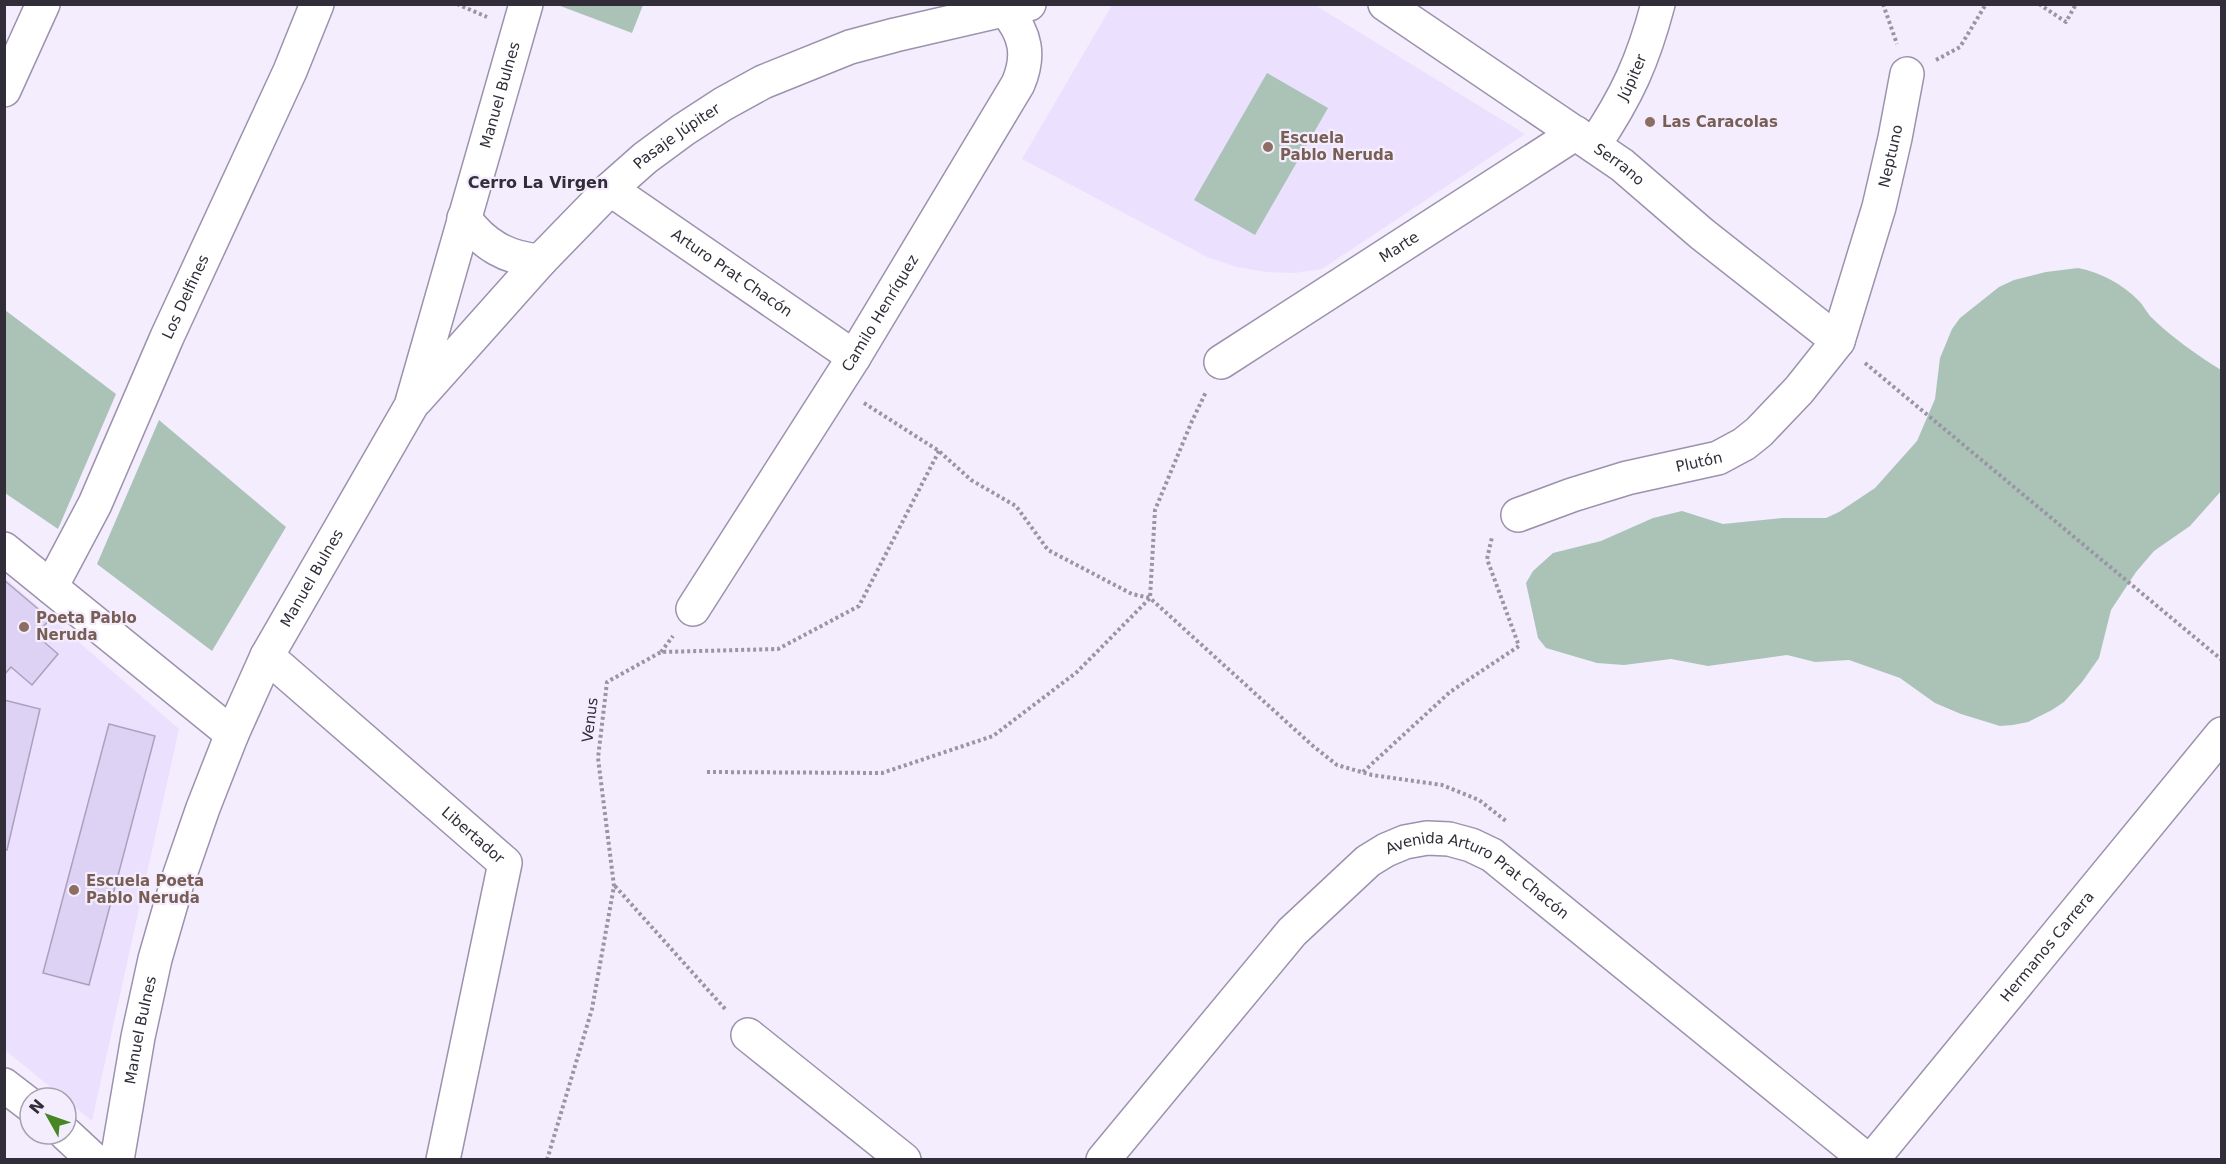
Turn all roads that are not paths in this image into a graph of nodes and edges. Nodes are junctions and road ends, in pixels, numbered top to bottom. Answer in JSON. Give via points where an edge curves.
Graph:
{"nodes":[{"id":1,"x":43,"y":4,"type":"edge"},
{"id":2,"x":317,"y":4,"type":"edge"},
{"id":3,"x":526,"y":4,"type":"edge"},
{"id":4,"x":1385,"y":4,"type":"edge"},
{"id":5,"x":1658,"y":4,"type":"edge"},
{"id":6,"x":1017,"y":8,"type":"edge"},
{"id":7,"x":1907,"y":74,"type":"road end"},
{"id":8,"x":4,"y":90,"type":"edge"},
{"id":9,"x":1585,"y":139,"type":"junction"},
{"id":10,"x":610,"y":189,"type":"junction"},
{"id":11,"x":464,"y":218,"type":"junction"},
{"id":12,"x":540,"y":261,"type":"junction"},
{"id":13,"x":1838,"y":341,"type":"junction"},
{"id":14,"x":854,"y":357,"type":"junction"},
{"id":15,"x":1221,"y":362,"type":"road end"},
{"id":16,"x":411,"y":406,"type":"junction"},
{"id":17,"x":1518,"y":515,"type":"road end"},
{"id":18,"x":4,"y":549,"type":"edge"},
{"id":19,"x":51,"y":587,"type":"junction"},
{"id":20,"x":693,"y":609,"type":"dead end"},
{"id":21,"x":267,"y":656,"type":"junction"},
{"id":22,"x":232,"y":734,"type":"junction"},
{"id":23,"x":2222,"y":734,"type":"edge"},
{"id":24,"x":748,"y":1035,"type":"road end"},
{"id":25,"x":4,"y":1085,"type":"edge"},
{"id":26,"x":18,"y":1096,"type":"edge"},
{"id":27,"x":78,"y":1145,"type":"edge"},
{"id":28,"x":94,"y":1160,"type":"edge"},
{"id":29,"x":117,"y":1160,"type":"edge"},
{"id":30,"x":443,"y":1160,"type":"edge"},
{"id":31,"x":904,"y":1160,"type":"edge"},
{"id":32,"x":1103,"y":1160,"type":"edge"},
{"id":33,"x":1866,"y":1160,"type":"edge"},
{"id":34,"x":1872,"y":1160,"type":"edge"}],
"edges":[{"from":1,"to":8,"type":"street"},
{"from":2,"to":19,"type":"street","name":"Los Delfines","via":[[95,504]]},
{"from":3,"to":11,"type":"street","name":"Manuel Bulnes"},
{"from":4,"to":9,"type":"street","name":"Serrano"},
{"from":5,"to":9,"type":"street","name":"Júpiter","via":[[1649,39],[1618,110]]},
{"from":6,"to":10,"type":"street","name":"Pasaje Júpiter","via":[[850,47],[764,82],[683,130]]},
{"from":6,"to":14,"type":"street","name":"Camilo Henríquez","via":[[1026,45],[1024,72]]},
{"from":7,"to":13,"type":"street","name":"Neptuno","via":[[1879,207]]},
{"from":9,"to":13,"type":"street","name":"Serrano"},
{"from":9,"to":15,"type":"street","name":"Marte"},
{"from":10,"to":12,"type":"street","name":"Pasaje Júpiter"},
{"from":10,"to":14,"type":"street","name":"Arturo Prat Chacón"},
{"from":11,"to":12,"type":"street","via":[[497,250]]},
{"from":11,"to":16,"type":"street","name":"Manuel Bulnes"},
{"from":12,"to":16,"type":"street","name":"Pasaje Júpiter"},
{"from":13,"to":17,"type":"street","name":"Plutón","via":[[1759,432],[1732,452],[1627,478]]},
{"from":14,"to":20,"type":"street","name":"Camilo Henríquez"},
{"from":16,"to":21,"type":"street","name":"Manuel Bulnes"},
{"from":18,"to":19,"type":"street"},
{"from":19,"to":22,"type":"street"},
{"from":21,"to":22,"type":"street","name":"Manuel Bulnes"},
{"from":21,"to":30,"type":"street","name":"Libertador","via":[[505,863]]},
{"from":22,"to":29,"type":"street","name":"Manuel Bulnes","via":[[177,883],[155,959]]},
{"from":23,"to":34,"type":"street","name":"Hermanos Carrera"},
{"from":24,"to":31,"type":"street"},
{"from":25,"to":26,"type":"street"},
{"from":27,"to":28,"type":"street"},
{"from":32,"to":33,"type":"street","name":"Avenida Arturo Prat Chacón","via":[[1292,932],[1368,861],[1406,842],[1427,838],[1449,839],[1492,855]]}]}
